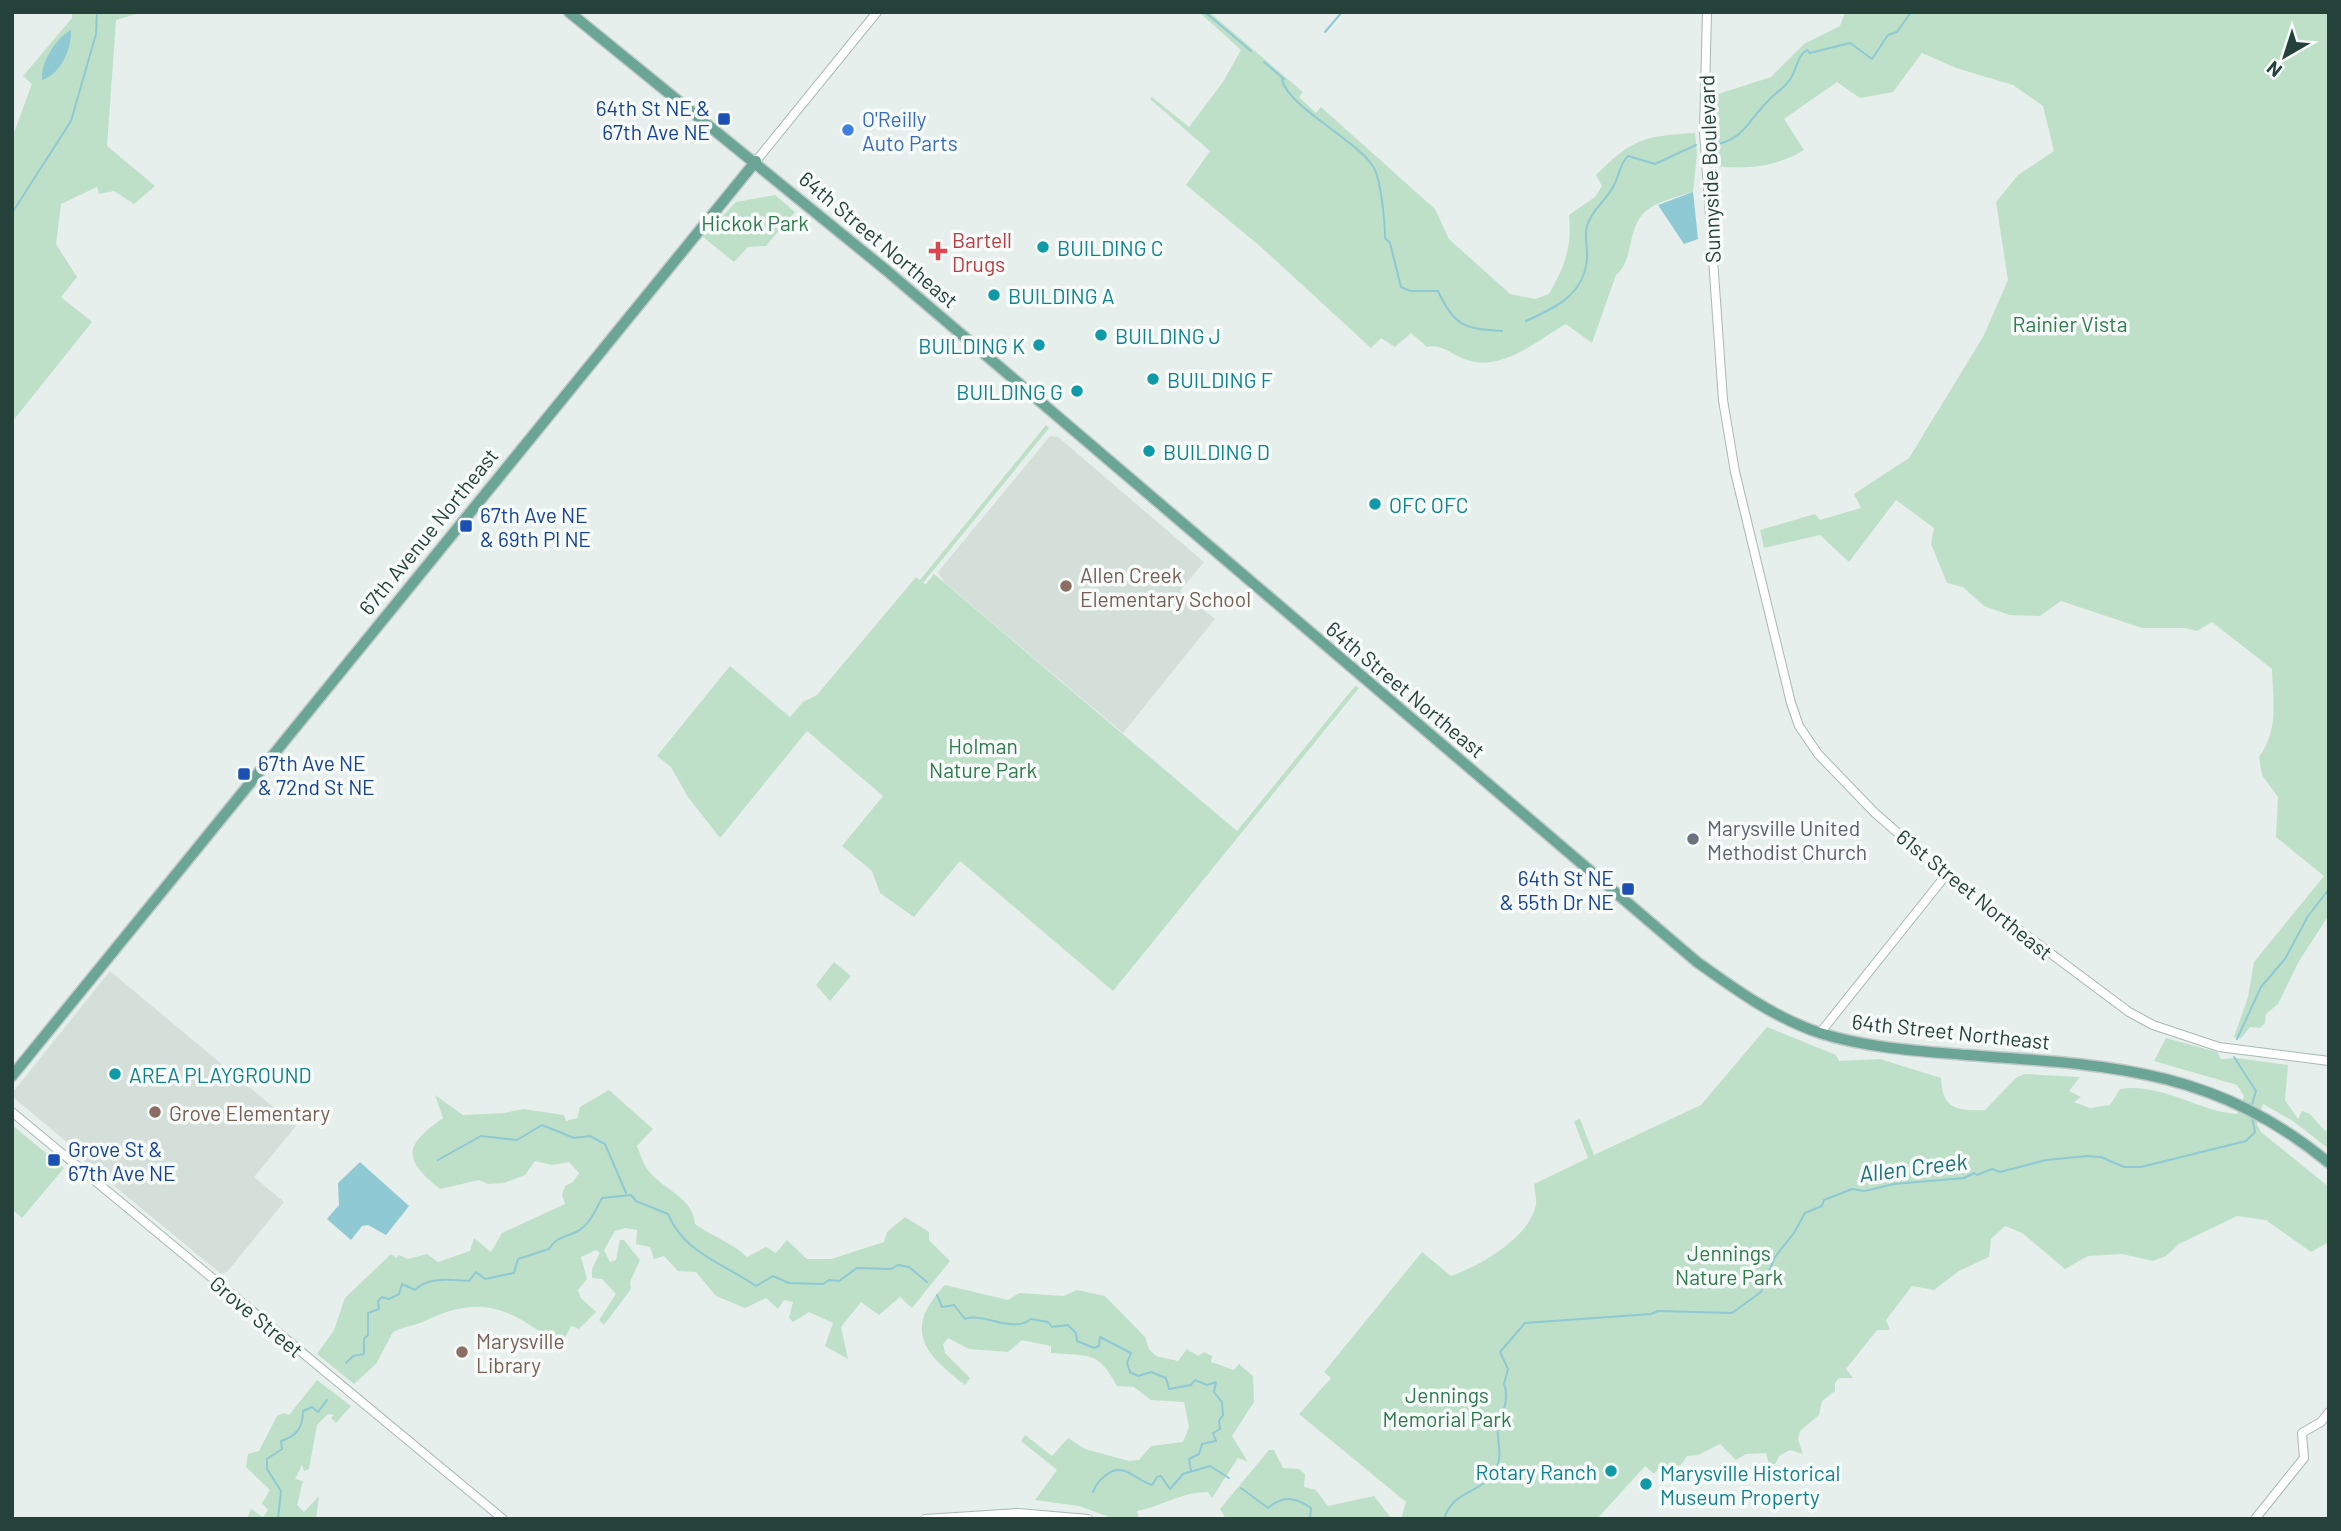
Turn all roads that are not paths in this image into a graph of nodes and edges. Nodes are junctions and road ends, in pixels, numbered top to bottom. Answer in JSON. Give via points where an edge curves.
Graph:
{"nodes":[{"id":1,"x":569,"y":12,"type":"edge"},
{"id":2,"x":877,"y":12,"type":"edge"},
{"id":3,"x":1707,"y":12,"type":"edge"},
{"id":4,"x":756,"y":161,"type":"junction"},
{"id":5,"x":1718,"y":326,"type":"joint"},
{"id":6,"x":1946,"y":875,"type":"junction"},
{"id":7,"x":1820,"y":1033,"type":"junction"},
{"id":8,"x":2329,"y":1062,"type":"edge"},
{"id":9,"x":12,"y":1076,"type":"edge"},
{"id":10,"x":12,"y":1112,"type":"edge"},
{"id":11,"x":2329,"y":1163,"type":"edge"},
{"id":12,"x":2329,"y":1412,"type":"edge"},
{"id":13,"x":503,"y":1519,"type":"edge"},
{"id":14,"x":925,"y":1519,"type":"edge"},
{"id":15,"x":1087,"y":1519,"type":"edge"},
{"id":16,"x":2255,"y":1519,"type":"edge"}],
"edges":[{"from":1,"to":4,"type":"main road","name":"64th Street Northeast"},
{"from":2,"to":4,"type":"street","name":"67th Avenue Northeast"},
{"from":3,"to":5,"type":"street","name":"Sunnyside Boulevard","via":[[1704,132]]},
{"from":4,"to":7,"type":"main road","name":"64th Street Northeast","via":[[1697,962],[1778,1016]]},
{"from":4,"to":9,"type":"main road","name":"67th Avenue Northeast"},
{"from":5,"to":6,"type":"street","name":"61st Street Northeast","via":[[1728,436],[1799,726],[1818,754],[1875,813]]},
{"from":6,"to":7,"type":"street"},
{"from":6,"to":8,"type":"street","name":"61st Street Northeast","via":[[2098,992],[2153,1025],[2218,1047]]},
{"from":7,"to":11,"type":"main road","name":"64th Street Northeast","via":[[1872,1045],[2135,1070],[2178,1080],[2264,1116]]},
{"from":10,"to":13,"type":"street","name":"Grove Street"},
{"from":12,"to":16,"type":"street","via":[[2302,1433],[2304,1458]]},
{"from":14,"to":15,"type":"street","via":[[1023,1513]]}]}
